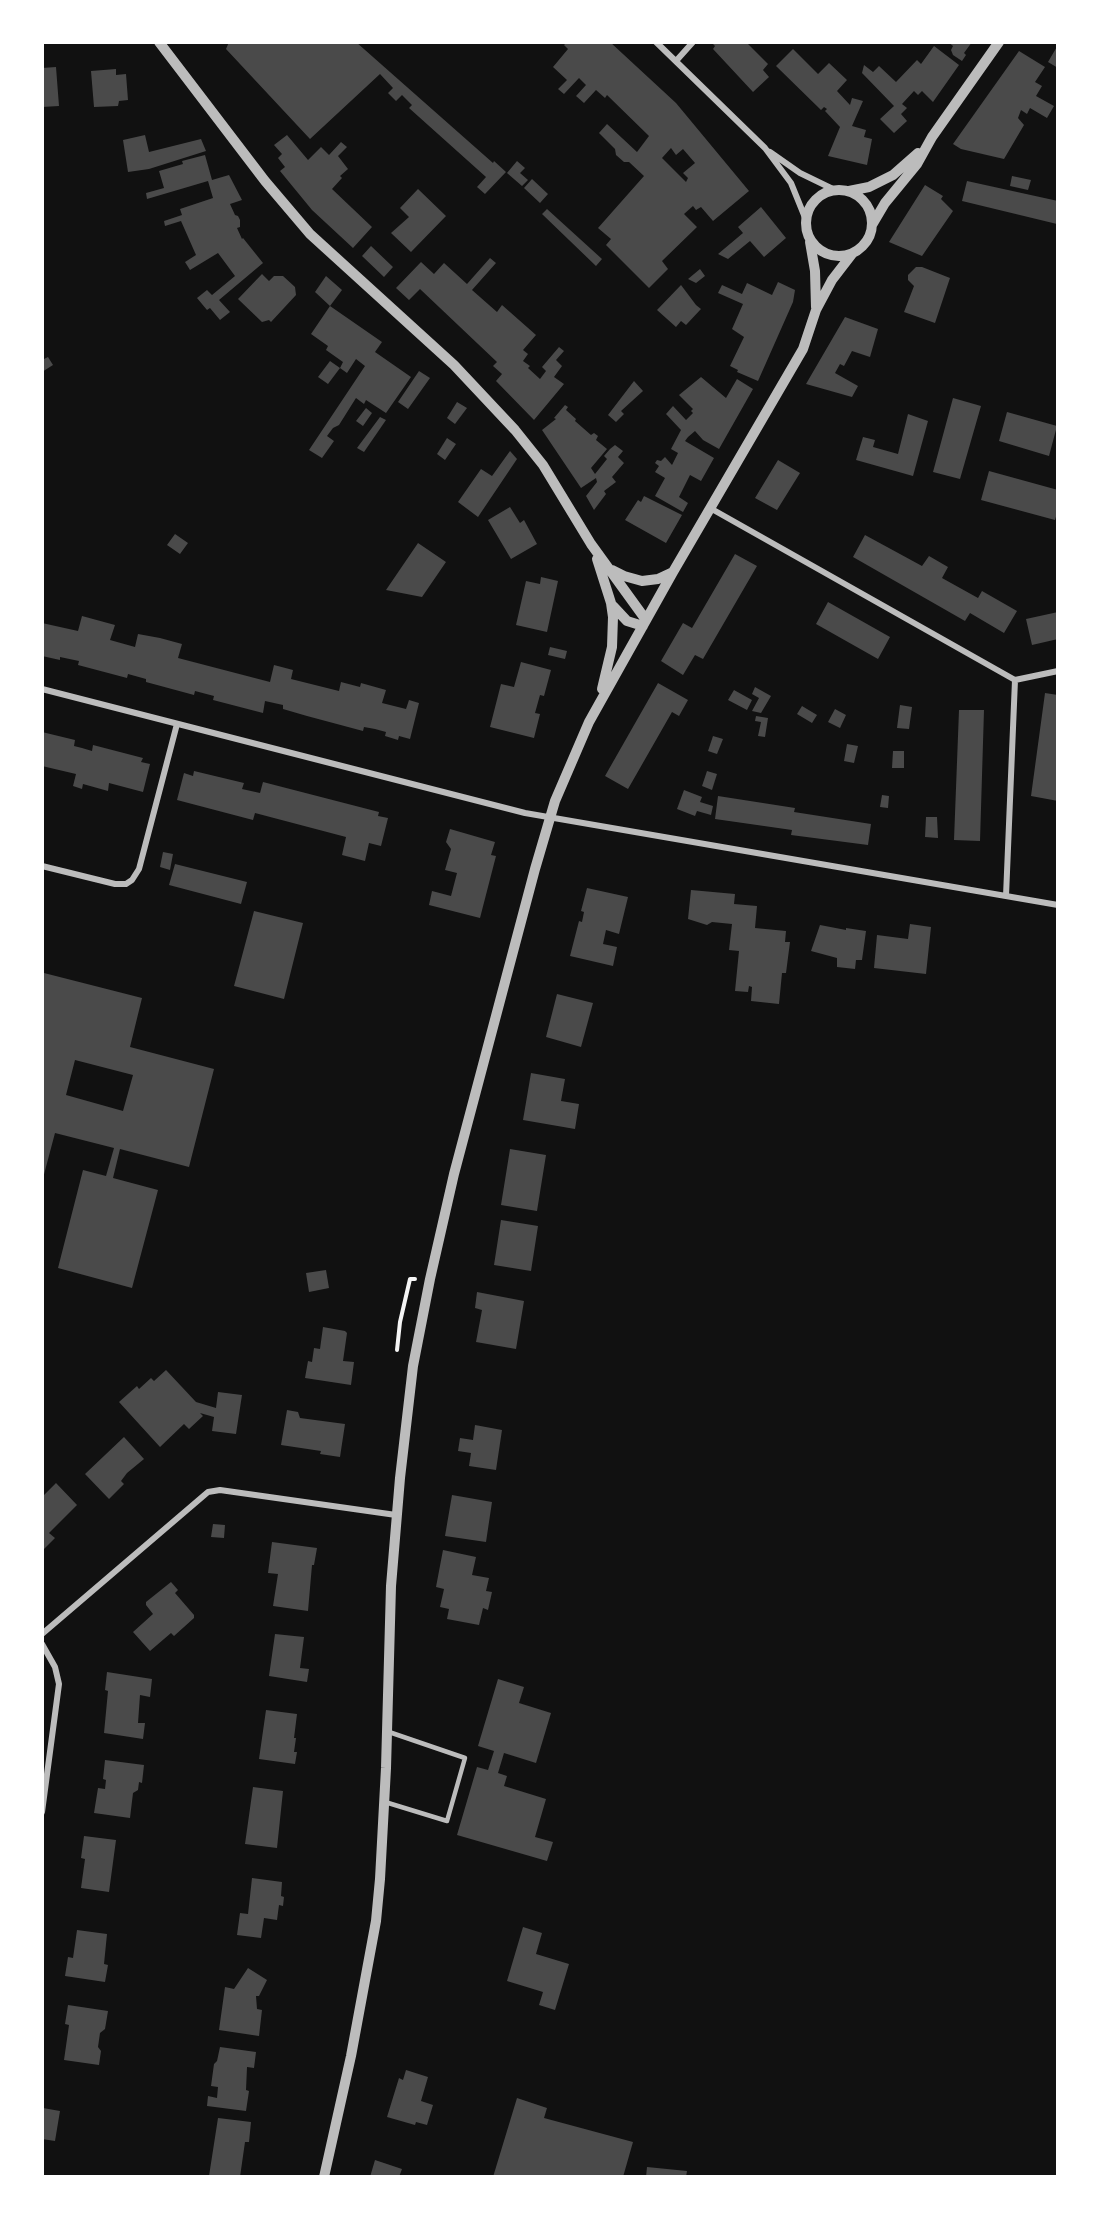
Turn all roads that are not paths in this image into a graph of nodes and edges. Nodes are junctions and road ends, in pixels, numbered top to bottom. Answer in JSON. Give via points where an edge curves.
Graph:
{"nodes":[{"id":1,"x":159,"y":42,"type":"edge"},
{"id":2,"x":656,"y":42,"type":"edge"},
{"id":3,"x":693,"y":42,"type":"edge"},
{"id":4,"x":999,"y":42,"type":"edge"},
{"id":5,"x":676,"y":61,"type":"junction"},
{"id":6,"x":932,"y":137,"type":"junction"},
{"id":7,"x":765,"y":148,"type":"junction"},
{"id":8,"x":835,"y":190,"type":"junction"},
{"id":9,"x":848,"y":191,"type":"junction"},
{"id":10,"x":806,"y":220,"type":"junction"},
{"id":11,"x":872,"y":225,"type":"junction"},
{"id":12,"x":809,"y":238,"type":"junction"},
{"id":13,"x":852,"y":254,"type":"junction"},
{"id":14,"x":816,"y":310,"type":"junction"},
{"id":15,"x":710,"y":508,"type":"junction"},
{"id":16,"x":591,"y":544,"type":"junction"},
{"id":17,"x":608,"y":568,"type":"junction"},
{"id":18,"x":674,"y":572,"type":"junction"},
{"id":19,"x":611,"y":603,"type":"junction"},
{"id":20,"x":644,"y":623,"type":"junction"},
{"id":21,"x":1058,"y":670,"type":"edge"},
{"id":22,"x":1016,"y":680,"type":"junction"},
{"id":23,"x":42,"y":689,"type":"edge"},
{"id":24,"x":597,"y":707,"type":"junction"},
{"id":25,"x":177,"y":724,"type":"junction"},
{"id":26,"x":549,"y":818,"type":"junction"},
{"id":27,"x":42,"y":866,"type":"edge"},
{"id":28,"x":1006,"y":896,"type":"junction"},
{"id":29,"x":1058,"y":905,"type":"edge"},
{"id":30,"x":396,"y":1515,"type":"junction"},
{"id":31,"x":42,"y":1634,"type":"edge"},
{"id":32,"x":42,"y":1644,"type":"edge"},
{"id":33,"x":387,"y":1731,"type":"junction"},
{"id":34,"x":385,"y":1802,"type":"junction"},
{"id":35,"x":42,"y":1812,"type":"edge"},
{"id":36,"x":324,"y":2177,"type":"edge"}],
"edges":[{"from":1,"to":16,"type":"street","via":[[265,182],[310,234],[454,365],[515,430],[554,482]]},
{"from":2,"to":5,"type":"street"},
{"from":3,"to":5,"type":"street"},
{"from":4,"to":6,"type":"street"},
{"from":5,"to":7,"type":"street"},
{"from":6,"to":9,"type":"street","via":[[893,175],[869,187]]},
{"from":6,"to":11,"type":"street","via":[[918,164]]},
{"from":7,"to":8,"type":"street","via":[[800,173]]},
{"from":7,"to":10,"type":"street","via":[[791,183]]},
{"from":8,"to":9,"type":"street"},
{"from":8,"to":10,"type":"street","via":[[815,200]]},
{"from":9,"to":11,"type":"street","via":[[867,204]]},
{"from":10,"to":12,"type":"street"},
{"from":11,"to":13,"type":"street","via":[[866,242]]},
{"from":12,"to":13,"type":"street","via":[[830,255]]},
{"from":12,"to":14,"type":"street"},
{"from":13,"to":14,"type":"street"},
{"from":14,"to":15,"type":"street","via":[[803,349]]},
{"from":15,"to":18,"type":"street"},
{"from":15,"to":22,"type":"street"},
{"from":16,"to":17,"type":"street"},
{"from":16,"to":19,"type":"street"},
{"from":17,"to":18,"type":"street","via":[[642,581]]},
{"from":17,"to":20,"type":"street"},
{"from":18,"to":20,"type":"street"},
{"from":19,"to":20,"type":"street","via":[[627,621]]},
{"from":19,"to":24,"type":"street","via":[[612,648]]},
{"from":20,"to":24,"type":"street"},
{"from":21,"to":22,"type":"street"},
{"from":22,"to":28,"type":"street"},
{"from":23,"to":25,"type":"street"},
{"from":24,"to":26,"type":"street"},
{"from":25,"to":26,"type":"street"},
{"from":25,"to":27,"type":"street","via":[[139,869],[132,880],[115,884]]},
{"from":26,"to":28,"type":"street"},
{"from":26,"to":30,"type":"street","via":[[430,1279],[414,1366]]},
{"from":28,"to":29,"type":"street"},
{"from":30,"to":31,"type":"street","via":[[220,1490],[207,1492]]},
{"from":30,"to":33,"type":"street"},
{"from":32,"to":35,"type":"street","via":[[59,1684]]},
{"from":33,"to":34,"type":"street"},
{"from":33,"to":34,"type":"lane","via":[[465,1758],[447,1821]]},
{"from":34,"to":36,"type":"street","via":[[376,1920]]}]}
